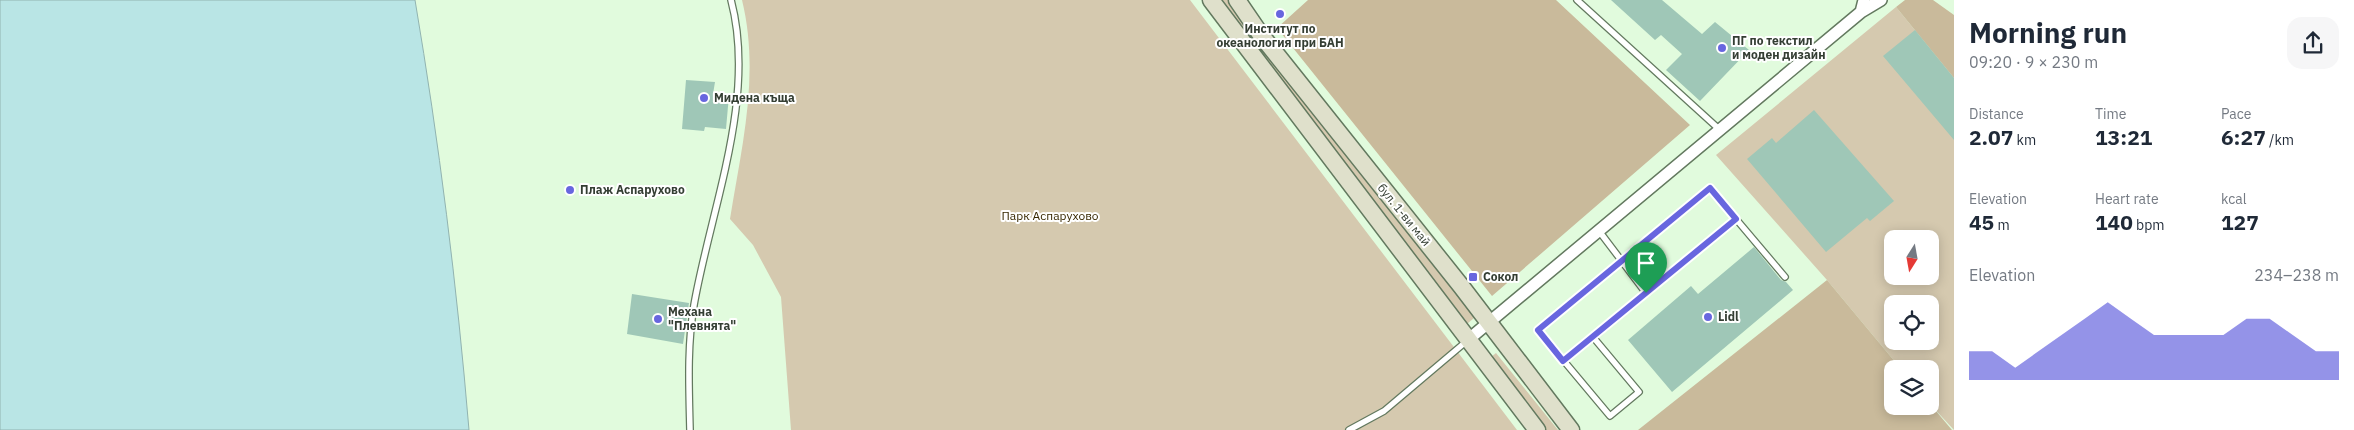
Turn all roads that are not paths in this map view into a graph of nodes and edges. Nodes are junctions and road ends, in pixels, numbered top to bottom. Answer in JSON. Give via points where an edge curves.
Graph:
{"nodes":[{"id":1,"x":731,"y":0,"type":"edge"},
{"id":2,"x":1211,"y":0,"type":"edge"},
{"id":3,"x":1237,"y":0,"type":"edge"},
{"id":4,"x":1577,"y":0,"type":"edge"},
{"id":5,"x":1864,"y":0,"type":"edge"},
{"id":6,"x":1881,"y":0,"type":"edge"},
{"id":7,"x":1861,"y":12,"type":"junction"},
{"id":8,"x":1720,"y":130,"type":"junction"},
{"id":9,"x":1736,"y":219,"type":"junction"},
{"id":10,"x":1599,"y":231,"type":"junction"},
{"id":11,"x":1622,"y":261,"type":"junction"},
{"id":12,"x":1785,"y":277,"type":"dead end"},
{"id":13,"x":1646,"y":293,"type":"junction"},
{"id":14,"x":1488,"y":323,"type":"junction"},
{"id":15,"x":1593,"y":337,"type":"junction"},
{"id":16,"x":1469,"y":339,"type":"junction"},
{"id":17,"x":1563,"y":361,"type":"junction"},
{"id":18,"x":690,"y":430,"type":"edge"},
{"id":19,"x":1349,"y":430,"type":"edge"},
{"id":20,"x":1537,"y":430,"type":"edge"},
{"id":21,"x":1571,"y":430,"type":"edge"}],
"edges":[{"from":1,"to":18,"type":"lane","via":[[738,26],[738,92],[728,154],[694,306],[688,362]]},
{"from":2,"to":16,"type":"main road","name":"бул. 1-ви май"},
{"from":3,"to":14,"type":"main road","name":"бул. 1-ви май","via":[[1261,35]]},
{"from":4,"to":8,"type":"lane"},
{"from":5,"to":7,"type":"street"},
{"from":6,"to":7,"type":"street"},
{"from":7,"to":8,"type":"street"},
{"from":8,"to":10,"type":"street"},
{"from":9,"to":11,"type":"lane","via":[[1710,188]]},
{"from":9,"to":12,"type":"lane"},
{"from":9,"to":13,"type":"lane"},
{"from":10,"to":11,"type":"lane"},
{"from":10,"to":14,"type":"street"},
{"from":11,"to":13,"type":"lane"},
{"from":11,"to":17,"type":"lane","via":[[1538,330]]},
{"from":13,"to":15,"type":"lane"},
{"from":14,"to":16,"type":"street"},
{"from":14,"to":21,"type":"main road","name":"бул. 1-ви май"},
{"from":15,"to":17,"type":"lane"},
{"from":15,"to":17,"type":"lane","via":[[1639,392],[1610,416]]},
{"from":16,"to":19,"type":"lane","via":[[1384,411]]},
{"from":16,"to":20,"type":"main road","name":"бул. 1-ви май"}]}
